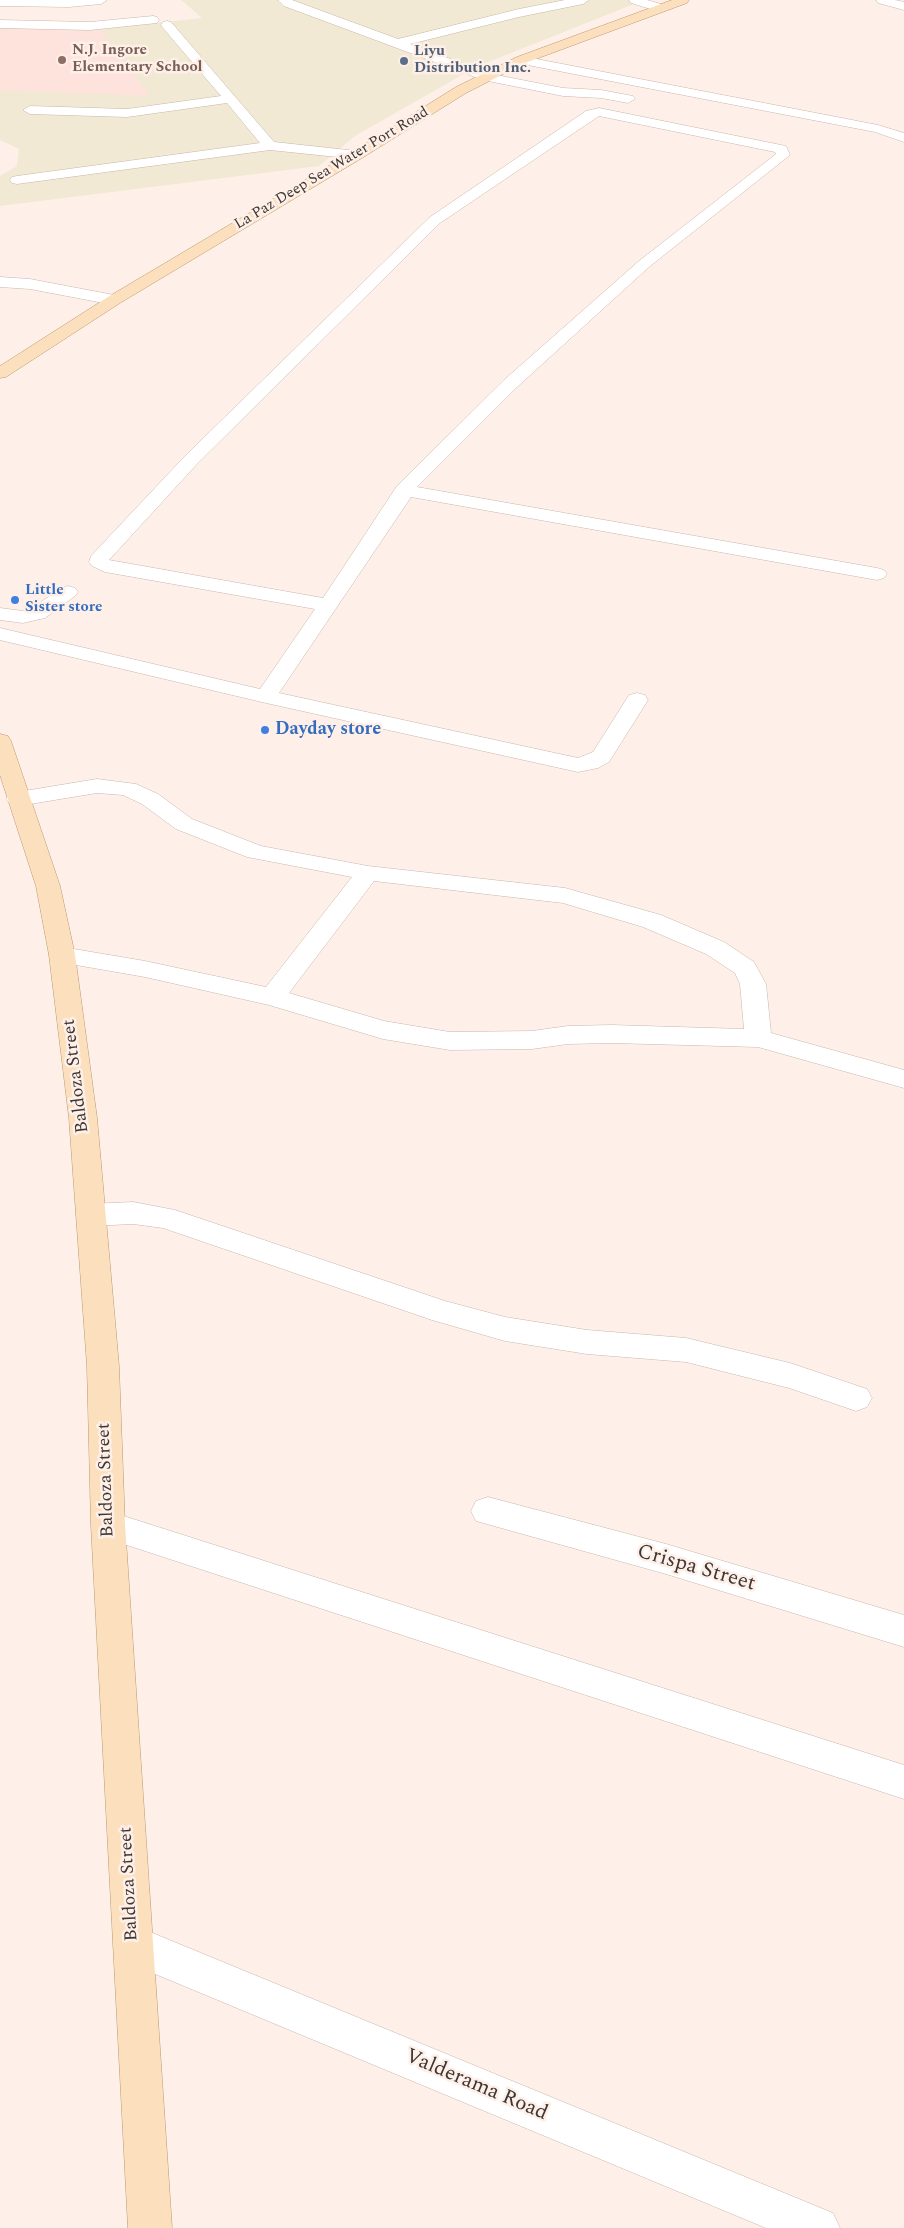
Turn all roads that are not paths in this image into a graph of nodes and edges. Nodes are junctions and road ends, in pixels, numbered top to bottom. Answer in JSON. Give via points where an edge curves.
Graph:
{"nodes":[{"id":1,"x":101,"y":0,"type":"edge"},
{"id":2,"x":284,"y":0,"type":"edge"},
{"id":3,"x":583,"y":0,"type":"edge"},
{"id":4,"x":635,"y":0,"type":"edge"},
{"id":5,"x":683,"y":0,"type":"edge"},
{"id":6,"x":882,"y":0,"type":"edge"},
{"id":7,"x":0,"y":2,"type":"edge"},
{"id":8,"x":904,"y":6,"type":"edge"},
{"id":9,"x":501,"y":7,"type":"dead end"},
{"id":10,"x":660,"y":8,"type":"junction"},
{"id":11,"x":519,"y":13,"type":"junction"},
{"id":12,"x":153,"y":20,"type":"dead end"},
{"id":13,"x":0,"y":24,"type":"edge"},
{"id":14,"x":167,"y":24,"type":"dead end"},
{"id":15,"x":399,"y":43,"type":"junction"},
{"id":16,"x":521,"y":60,"type":"junction"},
{"id":17,"x":488,"y":76,"type":"junction"},
{"id":18,"x":229,"y":99,"type":"junction"},
{"id":19,"x":639,"y":102,"type":"dead end"},
{"id":20,"x":30,"y":110,"type":"dead end"},
{"id":21,"x":904,"y":138,"type":"edge"},
{"id":22,"x":270,"y":146,"type":"junction"},
{"id":23,"x":357,"y":155,"type":"junction"},
{"id":24,"x":17,"y":180,"type":"dead end"},
{"id":25,"x":0,"y":282,"type":"edge"},
{"id":26,"x":114,"y":300,"type":"junction"},
{"id":27,"x":4,"y":367,"type":"edge"},
{"id":28,"x":404,"y":490,"type":"junction"},
{"id":29,"x":876,"y":574,"type":"dead end"},
{"id":30,"x":68,"y":592,"type":"dead end"},
{"id":31,"x":328,"y":606,"type":"junction"},
{"id":32,"x":0,"y":614,"type":"edge"},
{"id":33,"x":0,"y":634,"type":"edge"},
{"id":34,"x":266,"y":697,"type":"junction"},
{"id":35,"x":637,"y":700,"type":"dead end"},
{"id":36,"x":0,"y":741,"type":"edge"},
{"id":37,"x":18,"y":799,"type":"junction"},
{"id":38,"x":368,"y":873,"type":"junction"},
{"id":39,"x":62,"y":954,"type":"junction"},
{"id":40,"x":272,"y":997,"type":"junction"},
{"id":41,"x":758,"y":1038,"type":"junction"},
{"id":42,"x":904,"y":1079,"type":"edge"},
{"id":43,"x":90,"y":1215,"type":"junction"},
{"id":44,"x":856,"y":1398,"type":"dead end"},
{"id":45,"x":488,"y":1511,"type":"dead end"},
{"id":46,"x":108,"y":1525,"type":"junction"},
{"id":47,"x":904,"y":1630,"type":"edge"},
{"id":48,"x":904,"y":1782,"type":"edge"},
{"id":49,"x":133,"y":1945,"type":"junction"},
{"id":50,"x":150,"y":2228,"type":"edge"},
{"id":51,"x":818,"y":2228,"type":"edge"}],
"edges":[{"from":1,"to":7,"type":"street"},
{"from":2,"to":15,"type":"street"},
{"from":3,"to":11,"type":"street"},
{"from":4,"to":10,"type":"street"},
{"from":5,"to":10,"type":"main road","name":"La Paz Deep Sea Water Port Road"},
{"from":6,"to":8,"type":"street"},
{"from":9,"to":11,"type":"street"},
{"from":10,"to":16,"type":"main road","name":"La Paz Deep Sea Water Port Road"},
{"from":11,"to":15,"type":"street"},
{"from":12,"to":13,"type":"street","via":[[90,26]]},
{"from":14,"to":18,"type":"street"},
{"from":15,"to":17,"type":"street"},
{"from":16,"to":17,"type":"main road","name":"La Paz Deep Sea Water Port Road"},
{"from":16,"to":21,"type":"street","via":[[878,129]]},
{"from":17,"to":19,"type":"street","via":[[564,92],[601,94]]},
{"from":17,"to":23,"type":"main road","name":"La Paz Deep Sea Water Port Road"},
{"from":18,"to":20,"type":"street","via":[[127,113]]},
{"from":18,"to":22,"type":"street"},
{"from":22,"to":23,"type":"street"},
{"from":22,"to":24,"type":"street"},
{"from":23,"to":26,"type":"main road","name":"La Paz Deep Sea Water Port Road"},
{"from":25,"to":26,"type":"street","via":[[30,284]]},
{"from":26,"to":27,"type":"main road","name":"La Paz Deep Sea Water Port Road"},
{"from":28,"to":29,"type":"street"},
{"from":28,"to":31,"type":"street"},
{"from":28,"to":31,"type":"street","via":[[510,384],[644,264],[784,152],[599,112],[591,114],[436,220],[191,460],[101,556],[99,562],[105,566]]},
{"from":30,"to":32,"type":"street","via":[[38,614]]},
{"from":31,"to":34,"type":"street"},
{"from":33,"to":34,"type":"street"},
{"from":34,"to":35,"type":"street","via":[[578,765],[601,758]]},
{"from":36,"to":37,"type":"main road","name":"Baldoza Street"},
{"from":37,"to":38,"type":"street","via":[[97,786],[128,789],[150,799],[184,824],[236,846]]},
{"from":37,"to":39,"type":"main road","name":"Baldoza Street","via":[[48,886]]},
{"from":38,"to":40,"type":"street"},
{"from":38,"to":41,"type":"street","via":[[564,896],[652,920],[715,948],[745,968],[753,984]]},
{"from":39,"to":40,"type":"street"},
{"from":39,"to":43,"type":"main road","name":"Baldoza Street","via":[[83,1118]]},
{"from":40,"to":41,"type":"street","via":[[383,1030],[450,1041],[532,1040],[611,1034]]},
{"from":41,"to":42,"type":"street"},
{"from":43,"to":44,"type":"street","via":[[133,1213],[165,1218],[443,1312],[505,1329],[587,1342],[686,1350],[790,1376]]},
{"from":43,"to":46,"type":"main road","name":"Baldoza Street","via":[[103,1366]]},
{"from":45,"to":47,"type":"street","name":"Crispa Street","via":[[666,1559]]},
{"from":46,"to":48,"type":"street"},
{"from":46,"to":49,"type":"main road","name":"Baldoza Street"},
{"from":49,"to":50,"type":"main road","name":"Baldoza Street"},
{"from":49,"to":51,"type":"street","name":"Valderama Road"}]}
